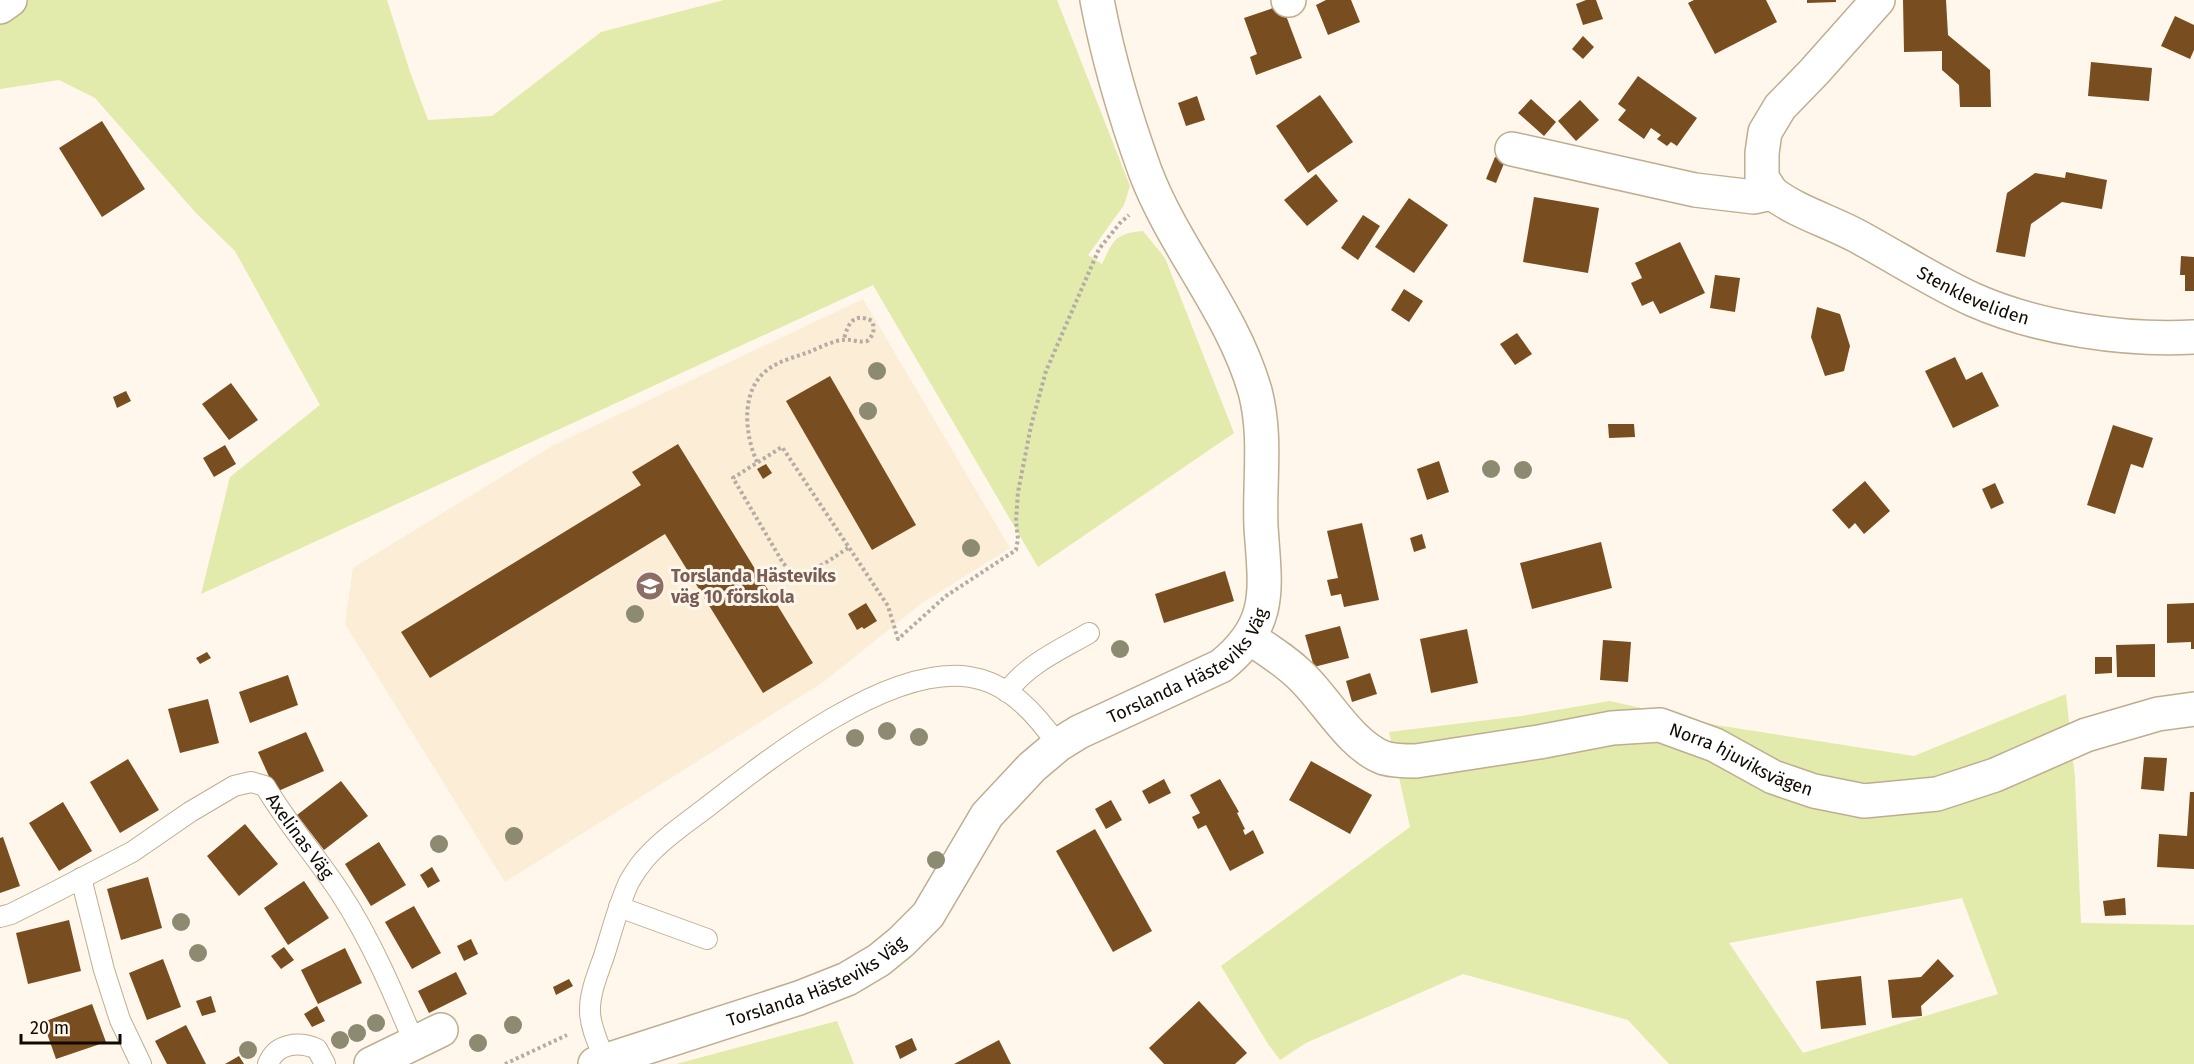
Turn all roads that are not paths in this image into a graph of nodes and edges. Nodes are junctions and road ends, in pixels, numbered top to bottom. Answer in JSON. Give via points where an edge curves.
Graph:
{"nodes":[{"id":1,"x":10,"y":0,"type":"edge"},
{"id":2,"x":1097,"y":0,"type":"edge"},
{"id":3,"x":1878,"y":0,"type":"edge"},
{"id":4,"x":0,"y":7,"type":"edge"},
{"id":5,"x":1512,"y":149,"type":"dead end"},
{"id":6,"x":1772,"y":193,"type":"junction"},
{"id":7,"x":2194,"y":337,"type":"edge"},
{"id":8,"x":1089,"y":633,"type":"dead end"},
{"id":9,"x":1250,"y":638,"type":"junction"},
{"id":10,"x":1007,"y":692,"type":"junction"},
{"id":11,"x":2194,"y":709,"type":"edge"},
{"id":12,"x":1058,"y":745,"type":"junction"},
{"id":13,"x":81,"y":878,"type":"junction"},
{"id":14,"x":619,"y":907,"type":"junction"},
{"id":15,"x":0,"y":917,"type":"edge"},
{"id":16,"x":707,"y":939,"type":"dead end"},
{"id":17,"x":428,"y":1036,"type":"joint"},
{"id":18,"x":600,"y":1062,"type":"edge"},
{"id":19,"x":141,"y":1064,"type":"edge"},
{"id":20,"x":268,"y":1064,"type":"edge"},
{"id":21,"x":325,"y":1064,"type":"edge"},
{"id":22,"x":371,"y":1064,"type":"edge"}],
"edges":[{"from":1,"to":4,"type":"street"},
{"from":2,"to":9,"type":"street","name":"Torslanda Hästeviks Väg","via":[[1114,72],[1146,172],[1242,355],[1254,390],[1263,454],[1260,512],[1264,598]]},
{"from":3,"to":6,"type":"street","via":[[1780,107],[1764,132],[1762,178]]},
{"from":5,"to":6,"type":"street","via":[[1695,190],[1754,197]]},
{"from":6,"to":7,"type":"street","name":"Stenkleveliden","via":[[1943,285],[2023,319],[2163,339]]},
{"from":8,"to":10,"type":"lane","via":[[1038,662]]},
{"from":9,"to":11,"type":"street","name":"Norra hjuviksvägen","via":[[1296,671],[1365,746],[1383,758],[1416,761],[1612,728],[1660,725],[1715,745],[1773,777],[1864,801],[1936,794],[1995,775],[2086,735],[2158,714]]},
{"from":9,"to":12,"type":"street","name":"Torslanda Hästeviks Väg","via":[[1221,666]]},
{"from":10,"to":12,"type":"lane","via":[[1021,701]]},
{"from":10,"to":14,"type":"lane","via":[[972,677],[946,675],[907,684],[847,711],[765,762],[666,839],[639,867]]},
{"from":12,"to":18,"type":"street","name":"Torslanda Hästeviks Väg","via":[[987,815],[928,915],[879,960],[847,979],[799,998]]},
{"from":13,"to":15,"type":"lane","name":"Axelinas Väg"},
{"from":13,"to":17,"type":"lane","name":"Axelinas Väg","via":[[132,852],[234,786],[250,782],[265,786],[341,895]]},
{"from":13,"to":19,"type":"lane","via":[[120,1020]]},
{"from":14,"to":16,"type":"lane"},
{"from":14,"to":18,"type":"lane","via":[[592,992],[590,1012]]},
{"from":17,"to":22,"type":"street","name":"Axelinas Väg"},
{"from":20,"to":21,"type":"lane","via":[[271,1056],[296,1043],[317,1049]]}]}
